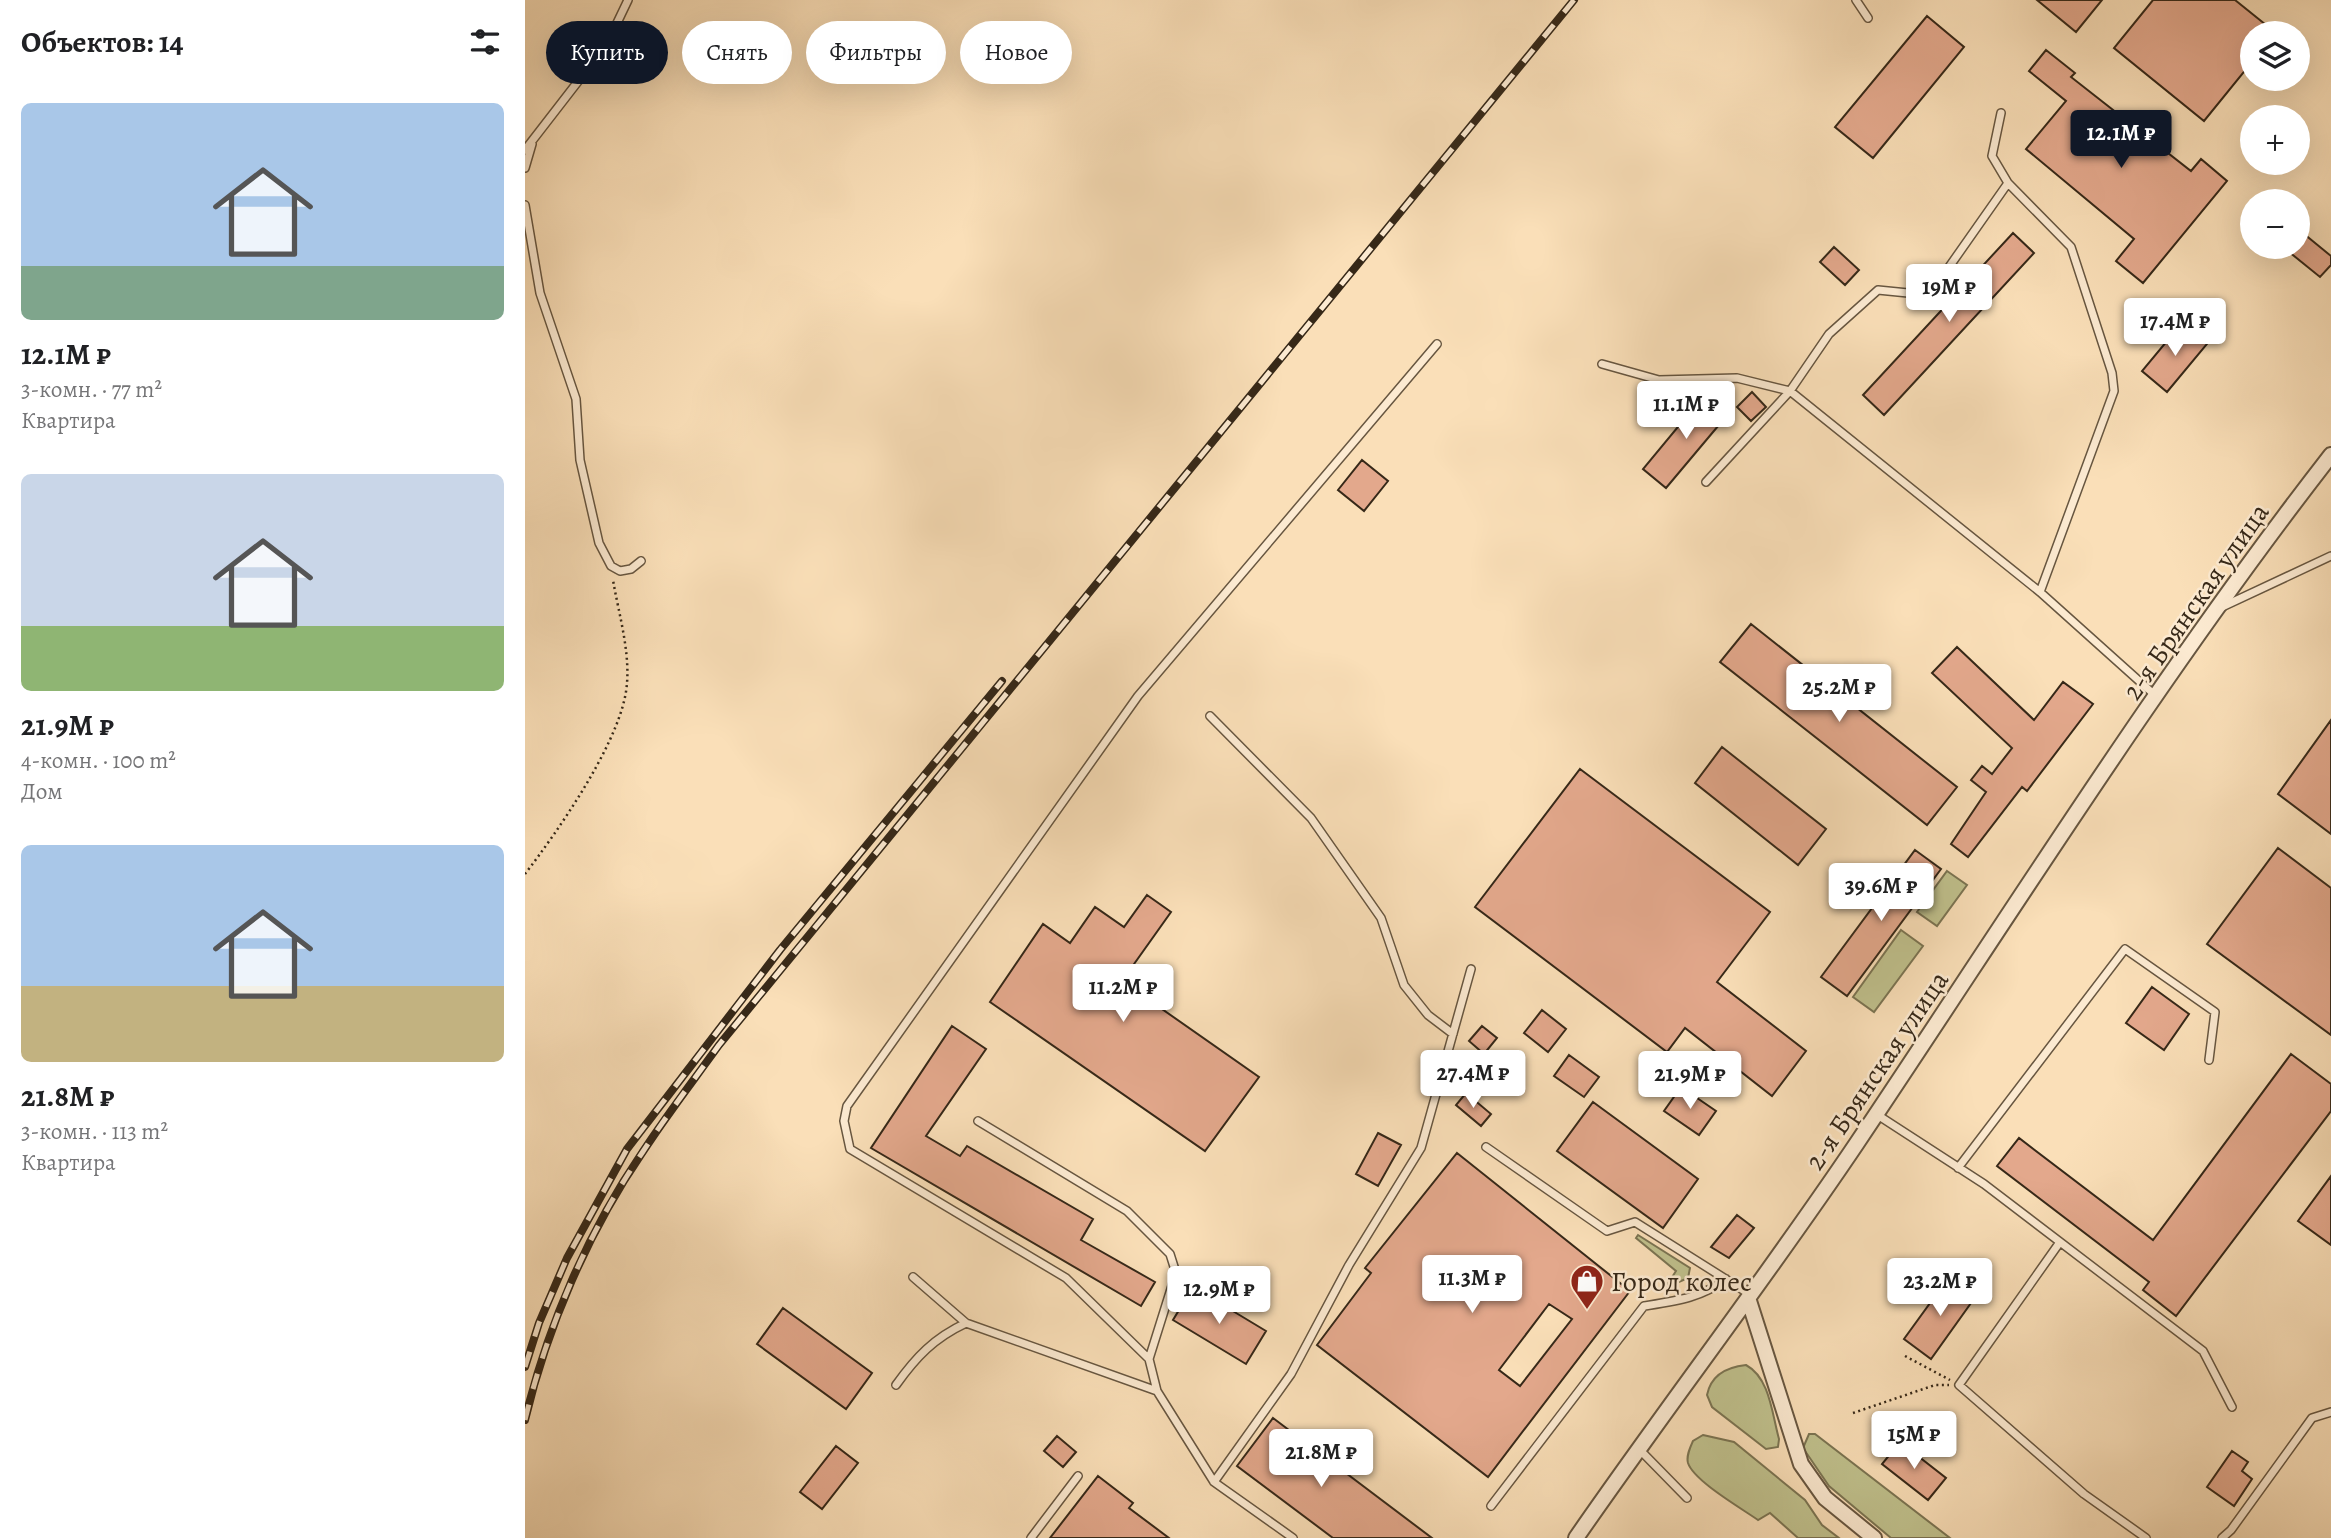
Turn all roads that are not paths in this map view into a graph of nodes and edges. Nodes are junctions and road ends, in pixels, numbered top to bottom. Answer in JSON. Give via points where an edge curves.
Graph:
{"nodes":[{"id":1,"x":628,"y":0,"type":"edge"},
{"id":2,"x":1856,"y":0,"type":"edge"},
{"id":3,"x":1868,"y":18,"type":"dead end"},
{"id":4,"x":2001,"y":113,"type":"dead end"},
{"id":5,"x":533,"y":140,"type":"junction"},
{"id":6,"x":525,"y":150,"type":"edge"},
{"id":7,"x":525,"y":168,"type":"edge"},
{"id":8,"x":2008,"y":183,"type":"junction"},
{"id":9,"x":525,"y":205,"type":"edge"},
{"id":10,"x":1437,"y":344,"type":"dead end"},
{"id":11,"x":1602,"y":364,"type":"dead end"},
{"id":12,"x":1790,"y":391,"type":"junction"},
{"id":13,"x":2331,"y":455,"type":"edge"},
{"id":14,"x":1706,"y":482,"type":"dead end"},
{"id":15,"x":2327,"y":557,"type":"edge"},
{"id":16,"x":641,"y":561,"type":"dead end"},
{"id":17,"x":2331,"y":564,"type":"edge"},
{"id":18,"x":2040,"y":592,"type":"junction"},
{"id":19,"x":2212,"y":612,"type":"junction"},
{"id":20,"x":2157,"y":697,"type":"junction"},
{"id":21,"x":1210,"y":716,"type":"dead end"},
{"id":22,"x":1471,"y":969,"type":"dead end"},
{"id":23,"x":1453,"y":1034,"type":"junction"},
{"id":24,"x":2209,"y":1060,"type":"dead end"},
{"id":25,"x":1876,"y":1114,"type":"junction"},
{"id":26,"x":978,"y":1121,"type":"dead end"},
{"id":27,"x":1486,"y":1147,"type":"dead end"},
{"id":28,"x":1958,"y":1168,"type":"junction"},
{"id":29,"x":2060,"y":1242,"type":"junction"},
{"id":30,"x":913,"y":1277,"type":"dead end"},
{"id":31,"x":1726,"y":1279,"type":"junction"},
{"id":32,"x":1750,"y":1298,"type":"junction"},
{"id":33,"x":966,"y":1323,"type":"junction"},
{"id":34,"x":1149,"y":1359,"type":"junction"},
{"id":35,"x":896,"y":1385,"type":"dead end"},
{"id":36,"x":1157,"y":1391,"type":"junction"},
{"id":37,"x":2232,"y":1407,"type":"dead end"},
{"id":38,"x":2331,"y":1412,"type":"edge"},
{"id":39,"x":1638,"y":1448,"type":"junction"},
{"id":40,"x":1078,"y":1476,"type":"dead end"},
{"id":41,"x":1215,"y":1482,"type":"junction"},
{"id":42,"x":1686,"y":1498,"type":"dead end"},
{"id":43,"x":1491,"y":1506,"type":"dead end"},
{"id":44,"x":1031,"y":1538,"type":"edge"},
{"id":45,"x":1293,"y":1538,"type":"edge"},
{"id":46,"x":1576,"y":1538,"type":"edge"},
{"id":47,"x":1874,"y":1538,"type":"edge"},
{"id":48,"x":2146,"y":1538,"type":"edge"},
{"id":49,"x":2222,"y":1538,"type":"edge"}],
"edges":[{"from":1,"to":5,"type":"lane","via":[[607,44]]},
{"from":2,"to":3,"type":"lane"},
{"from":4,"to":8,"type":"lane","via":[[1992,156]]},
{"from":5,"to":6,"type":"lane"},
{"from":5,"to":7,"type":"lane"},
{"from":8,"to":12,"type":"lane","via":[[1935,287],[1928,293],[1878,290],[1829,334]]},
{"from":8,"to":18,"type":"lane","via":[[2071,247],[2114,391]]},
{"from":9,"to":16,"type":"lane","via":[[540,293],[576,399],[580,460],[599,543],[611,566],[620,571]]},
{"from":10,"to":34,"type":"lane","via":[[1138,696],[847,1106],[844,1121],[850,1149],[1066,1278]]},
{"from":11,"to":12,"type":"lane","via":[[1659,380],[1737,378]]},
{"from":12,"to":14,"type":"lane"},
{"from":12,"to":18,"type":"lane"},
{"from":13,"to":19,"type":"street","name":"2-я Брянская улица"},
{"from":15,"to":17,"type":"lane"},
{"from":15,"to":19,"type":"lane"},
{"from":18,"to":20,"type":"lane"},
{"from":19,"to":20,"type":"street","name":"2-я Брянская улица"},
{"from":20,"to":25,"type":"street","name":"2-я Брянская улица"},
{"from":21,"to":23,"type":"lane","via":[[1311,818],[1381,918],[1404,985],[1428,1015]]},
{"from":22,"to":23,"type":"lane"},
{"from":23,"to":41,"type":"lane","via":[[1421,1148],[1349,1265],[1291,1374]]},
{"from":24,"to":28,"type":"lane","via":[[2215,1012],[2125,949]]},
{"from":25,"to":28,"type":"lane"},
{"from":25,"to":32,"type":"street","name":"2-я Брянская улица"},
{"from":26,"to":34,"type":"lane","via":[[1127,1211],[1170,1254],[1177,1273]]},
{"from":27,"to":31,"type":"lane","via":[[1607,1231],[1635,1222]]},
{"from":28,"to":29,"type":"lane"},
{"from":29,"to":37,"type":"lane","via":[[2203,1350]]},
{"from":29,"to":48,"type":"lane","via":[[1959,1385],[2084,1494]]},
{"from":30,"to":33,"type":"lane"},
{"from":31,"to":32,"type":"lane"},
{"from":31,"to":43,"type":"lane","via":[[1689,1299],[1644,1306]]},
{"from":32,"to":39,"type":"street","name":"2-я Брянская улица"},
{"from":32,"to":47,"type":"street","via":[[1801,1464],[1825,1498]]},
{"from":33,"to":35,"type":"lane","via":[[919,1352]]},
{"from":33,"to":36,"type":"lane"},
{"from":34,"to":36,"type":"lane"},
{"from":36,"to":41,"type":"lane"},
{"from":38,"to":49,"type":"lane","via":[[2312,1418]]},
{"from":39,"to":42,"type":"lane"},
{"from":39,"to":46,"type":"street","name":"2-я Брянская улица"},
{"from":40,"to":44,"type":"lane"},
{"from":41,"to":45,"type":"lane"}]}
